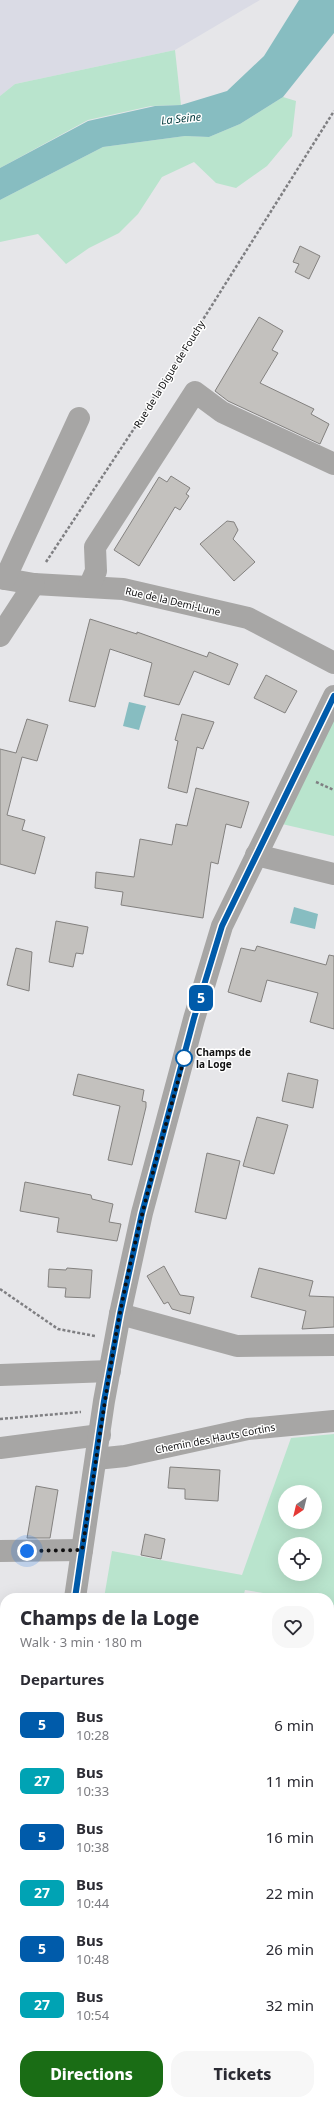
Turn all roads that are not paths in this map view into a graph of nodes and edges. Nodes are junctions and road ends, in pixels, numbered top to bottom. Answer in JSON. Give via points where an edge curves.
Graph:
{"nodes":[{"id":1,"x":79,"y":418,"type":"dead end"},
{"id":2,"x":334,"y":464,"type":"edge"},
{"id":3,"x":3,"y":579,"type":"edge"},
{"id":4,"x":34,"y":584,"type":"junction"},
{"id":5,"x":89,"y":587,"type":"junction"},
{"id":6,"x":0,"y":636,"type":"edge"},
{"id":7,"x":334,"y":663,"type":"edge"},
{"id":8,"x":334,"y":696,"type":"edge"},
{"id":9,"x":256,"y":855,"type":"junction"},
{"id":10,"x":334,"y":874,"type":"edge"},
{"id":11,"x":120,"y":1314,"type":"junction"},
{"id":12,"x":334,"y":1345,"type":"edge"},
{"id":13,"x":110,"y":1371,"type":"junction"},
{"id":14,"x":0,"y":1375,"type":"edge"},
{"id":15,"x":334,"y":1421,"type":"edge"},
{"id":16,"x":100,"y":1435,"type":"junction"},
{"id":17,"x":0,"y":1448,"type":"edge"},
{"id":18,"x":96,"y":1459,"type":"junction"},
{"id":19,"x":82,"y":1550,"type":"junction"},
{"id":20,"x":0,"y":1551,"type":"edge"},
{"id":21,"x":76,"y":1593,"type":"edge"}],
"edges":[{"from":1,"to":3,"type":"street"},
{"from":2,"to":5,"type":"street","via":[[222,412],[195,392],[95,547],[96,571]]},
{"from":3,"to":4,"type":"street","name":"Rue de la Demi-Lune"},
{"from":4,"to":5,"type":"street","name":"Rue de la Demi-Lune"},
{"from":4,"to":6,"type":"street"},
{"from":5,"to":7,"type":"street","name":"Rue de la Demi-Lune","via":[[123,589],[248,618]]},
{"from":8,"to":9,"type":"street"},
{"from":9,"to":10,"type":"street"},
{"from":9,"to":11,"type":"street","via":[[222,926],[196,1011],[142,1213]]},
{"from":11,"to":12,"type":"street","via":[[237,1346]]},
{"from":11,"to":13,"type":"street"},
{"from":13,"to":14,"type":"street"},
{"from":13,"to":16,"type":"street"},
{"from":15,"to":18,"type":"street","name":"Chemin des Hauts Cortins","via":[[248,1429],[125,1456]]},
{"from":16,"to":17,"type":"street"},
{"from":16,"to":18,"type":"street"},
{"from":18,"to":19,"type":"street"},
{"from":19,"to":20,"type":"street"},
{"from":19,"to":21,"type":"street"}]}
